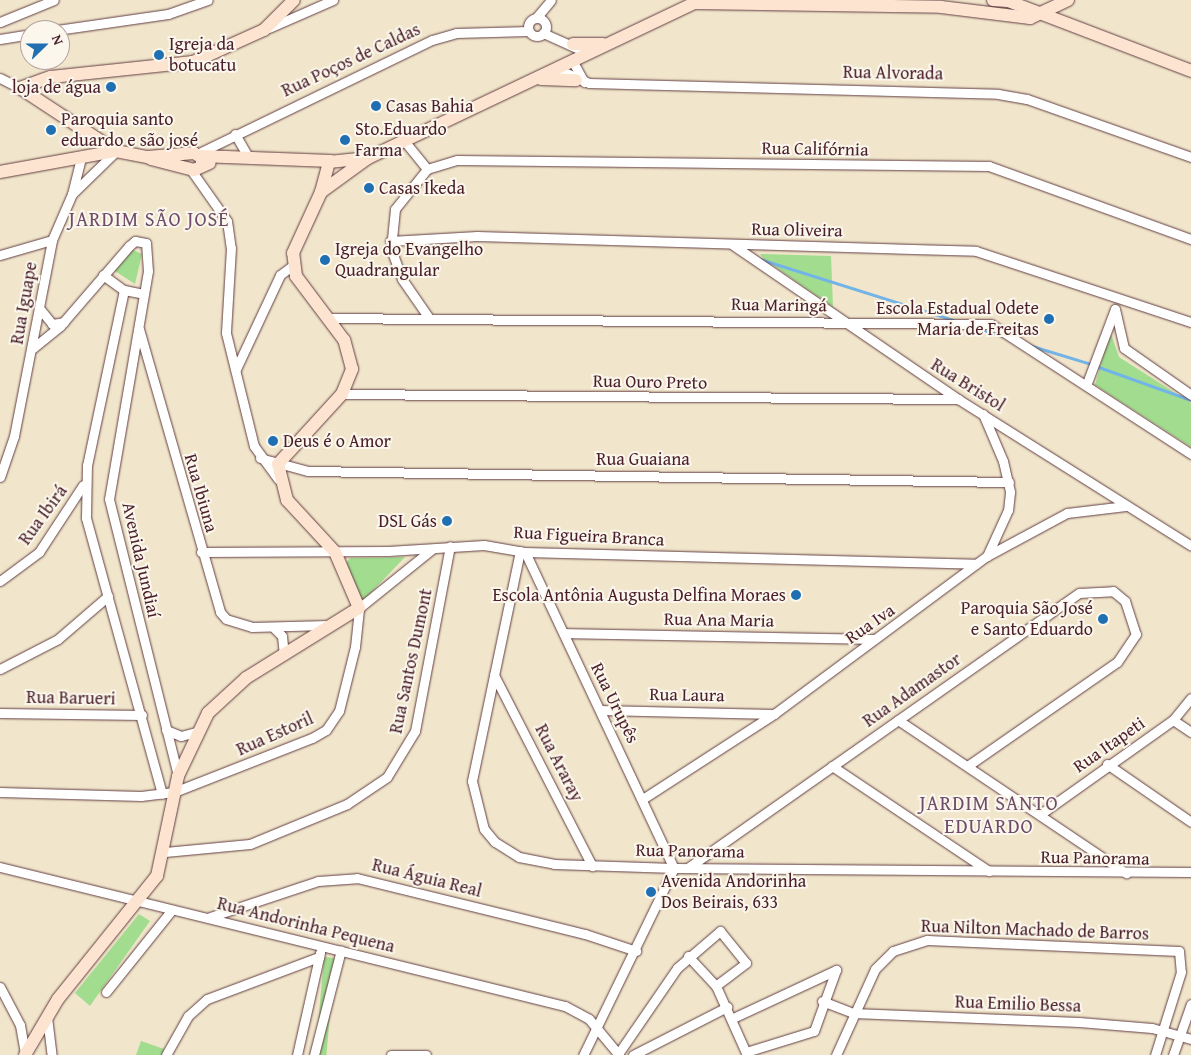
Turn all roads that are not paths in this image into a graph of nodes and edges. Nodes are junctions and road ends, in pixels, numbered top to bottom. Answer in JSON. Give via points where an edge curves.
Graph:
{"nodes":[{"id":1,"x":54,"y":0,"type":"edge"},
{"id":2,"x":208,"y":0,"type":"edge"},
{"id":3,"x":294,"y":0,"type":"edge"},
{"id":4,"x":333,"y":0,"type":"edge"},
{"id":5,"x":551,"y":0,"type":"edge"},
{"id":6,"x":1068,"y":0,"type":"edge"},
{"id":7,"x":990,"y":3,"type":"edge"},
{"id":8,"x":1040,"y":17,"type":"junction"},
{"id":9,"x":536,"y":18,"type":"junction"},
{"id":10,"x":0,"y":22,"type":"edge"},
{"id":11,"x":70,"y":28,"type":"edge"},
{"id":12,"x":264,"y":30,"type":"junction"},
{"id":13,"x":529,"y":31,"type":"junction"},
{"id":14,"x":543,"y":33,"type":"junction"},
{"id":15,"x":20,"y":36,"type":"edge"},
{"id":16,"x":0,"y":39,"type":"edge"},
{"id":17,"x":570,"y":43,"type":"junction"},
{"id":18,"x":603,"y":44,"type":"junction"},
{"id":19,"x":577,"y":60,"type":"junction"},
{"id":20,"x":560,"y":70,"type":"junction"},
{"id":21,"x":1191,"y":71,"type":"edge"},
{"id":22,"x":0,"y":78,"type":"edge"},
{"id":23,"x":541,"y":79,"type":"junction"},
{"id":24,"x":580,"y":81,"type":"junction"},
{"id":25,"x":20,"y":88,"type":"junction"},
{"id":26,"x":235,"y":134,"type":"junction"},
{"id":27,"x":406,"y":144,"type":"junction"},
{"id":28,"x":116,"y":151,"type":"junction"},
{"id":29,"x":81,"y":157,"type":"junction"},
{"id":30,"x":1191,"y":157,"type":"edge"},
{"id":31,"x":243,"y":158,"type":"junction"},
{"id":32,"x":195,"y":162,"type":"junction"},
{"id":33,"x":333,"y":169,"type":"junction"},
{"id":34,"x":427,"y":169,"type":"junction"},
{"id":35,"x":0,"y":172,"type":"edge"},
{"id":36,"x":72,"y":194,"type":"junction"},
{"id":37,"x":1191,"y":239,"type":"edge"},
{"id":38,"x":52,"y":240,"type":"junction"},
{"id":39,"x":390,"y":241,"type":"junction"},
{"id":40,"x":733,"y":245,"type":"junction"},
{"id":41,"x":0,"y":255,"type":"edge"},
{"id":42,"x":292,"y":266,"type":"junction"},
{"id":43,"x":104,"y":276,"type":"junction"},
{"id":44,"x":124,"y":290,"type":"junction"},
{"id":45,"x":144,"y":294,"type":"junction"},
{"id":46,"x":1121,"y":297,"type":"junction"},
{"id":47,"x":40,"y":309,"type":"junction"},
{"id":48,"x":1115,"y":309,"type":"junction"},
{"id":49,"x":328,"y":318,"type":"junction"},
{"id":50,"x":429,"y":318,"type":"junction"},
{"id":51,"x":64,"y":322,"type":"junction"},
{"id":52,"x":845,"y":322,"type":"junction"},
{"id":53,"x":1191,"y":322,"type":"edge"},
{"id":54,"x":138,"y":326,"type":"junction"},
{"id":55,"x":33,"y":348,"type":"junction"},
{"id":56,"x":236,"y":369,"type":"junction"},
{"id":57,"x":1087,"y":384,"type":"junction"},
{"id":58,"x":342,"y":394,"type":"junction"},
{"id":59,"x":1191,"y":396,"type":"edge"},
{"id":60,"x":958,"y":399,"type":"junction"},
{"id":61,"x":983,"y":414,"type":"junction"},
{"id":62,"x":1191,"y":454,"type":"edge"},
{"id":63,"x":260,"y":458,"type":"junction"},
{"id":64,"x":278,"y":464,"type":"junction"},
{"id":65,"x":0,"y":477,"type":"edge"},
{"id":66,"x":1009,"y":482,"type":"junction"},
{"id":67,"x":84,"y":483,"type":"junction"},
{"id":68,"x":280,"y":483,"type":"junction"},
{"id":69,"x":1126,"y":506,"type":"junction"},
{"id":70,"x":71,"y":509,"type":"junction"},
{"id":71,"x":86,"y":518,"type":"junction"},
{"id":72,"x":450,"y":546,"type":"junction"},
{"id":73,"x":1190,"y":547,"type":"edge"},
{"id":74,"x":432,"y":549,"type":"junction"},
{"id":75,"x":201,"y":552,"type":"junction"},
{"id":76,"x":335,"y":552,"type":"junction"},
{"id":77,"x":522,"y":552,"type":"junction"},
{"id":78,"x":987,"y":556,"type":"junction"},
{"id":79,"x":976,"y":564,"type":"junction"},
{"id":80,"x":0,"y":581,"type":"edge"},
{"id":81,"x":108,"y":596,"type":"junction"},
{"id":82,"x":358,"y":608,"type":"junction"},
{"id":83,"x":329,"y":625,"type":"junction"},
{"id":84,"x":274,"y":628,"type":"junction"},
{"id":85,"x":564,"y":633,"type":"junction"},
{"id":86,"x":874,"y":639,"type":"junction"},
{"id":87,"x":284,"y":655,"type":"junction"},
{"id":88,"x":0,"y":669,"type":"edge"},
{"id":89,"x":494,"y":675,"type":"junction"},
{"id":90,"x":1191,"y":698,"type":"edge"},
{"id":91,"x":600,"y":710,"type":"junction"},
{"id":92,"x":0,"y":713,"type":"edge"},
{"id":93,"x":774,"y":714,"type":"junction"},
{"id":94,"x":142,"y":715,"type":"junction"},
{"id":95,"x":898,"y":720,"type":"junction"},
{"id":96,"x":1173,"y":720,"type":"junction"},
{"id":97,"x":166,"y":730,"type":"junction"},
{"id":98,"x":196,"y":732,"type":"junction"},
{"id":99,"x":1191,"y":732,"type":"edge"},
{"id":100,"x":1107,"y":764,"type":"junction"},
{"id":101,"x":969,"y":765,"type":"junction"},
{"id":102,"x":832,"y":766,"type":"junction"},
{"id":103,"x":178,"y":776,"type":"junction"},
{"id":104,"x":0,"y":792,"type":"edge"},
{"id":105,"x":168,"y":793,"type":"junction"},
{"id":106,"x":644,"y":798,"type":"junction"},
{"id":107,"x":1042,"y":813,"type":"junction"},
{"id":108,"x":1191,"y":822,"type":"edge"},
{"id":109,"x":165,"y":852,"type":"junction"},
{"id":110,"x":592,"y":866,"type":"junction"},
{"id":111,"x":0,"y":867,"type":"edge"},
{"id":112,"x":689,"y":867,"type":"junction"},
{"id":113,"x":674,"y":868,"type":"junction"},
{"id":114,"x":990,"y":872,"type":"junction"},
{"id":115,"x":1191,"y":872,"type":"edge"},
{"id":116,"x":1126,"y":873,"type":"junction"},
{"id":117,"x":137,"y":903,"type":"junction"},
{"id":118,"x":170,"y":911,"type":"junction"},
{"id":119,"x":210,"y":917,"type":"junction"},
{"id":120,"x":341,"y":950,"type":"junction"},
{"id":121,"x":636,"y":951,"type":"junction"},
{"id":122,"x":321,"y":952,"type":"junction"},
{"id":123,"x":688,"y":956,"type":"junction"},
{"id":124,"x":716,"y":986,"type":"junction"},
{"id":125,"x":0,"y":987,"type":"edge"},
{"id":126,"x":106,"y":992,"type":"dead end"},
{"id":127,"x":822,"y":1001,"type":"junction"},
{"id":128,"x":1191,"y":1004,"type":"edge"},
{"id":129,"x":727,"y":1007,"type":"junction"},
{"id":130,"x":853,"y":1013,"type":"junction"},
{"id":131,"x":47,"y":1017,"type":"junction"},
{"id":132,"x":733,"y":1018,"type":"junction"},
{"id":133,"x":598,"y":1029,"type":"junction"},
{"id":134,"x":1164,"y":1030,"type":"junction"},
{"id":135,"x":1180,"y":1035,"type":"junction"},
{"id":136,"x":1191,"y":1039,"type":"edge"},
{"id":137,"x":32,"y":1041,"type":"junction"},
{"id":138,"x":25,"y":1054,"type":"edge"},
{"id":139,"x":619,"y":1054,"type":"edge"},
{"id":140,"x":746,"y":1054,"type":"edge"},
{"id":141,"x":52,"y":1055,"type":"edge"},
{"id":142,"x":167,"y":1055,"type":"edge"},
{"id":143,"x":297,"y":1055,"type":"edge"},
{"id":144,"x":314,"y":1055,"type":"edge"},
{"id":145,"x":391,"y":1055,"type":"edge"},
{"id":146,"x":426,"y":1055,"type":"edge"},
{"id":147,"x":584,"y":1055,"type":"edge"},
{"id":148,"x":633,"y":1055,"type":"edge"},
{"id":149,"x":836,"y":1055,"type":"edge"},
{"id":150,"x":1155,"y":1055,"type":"edge"},
{"id":151,"x":1173,"y":1055,"type":"edge"}],
"edges":[{"from":1,"to":10,"type":"street"},
{"from":2,"to":11,"type":"street","via":[[181,11]]},
{"from":3,"to":12,"type":"main road"},
{"from":4,"to":12,"type":"street"},
{"from":5,"to":9,"type":"street"},
{"from":6,"to":8,"type":"main road"},
{"from":7,"to":8,"type":"main road"},
{"from":7,"to":18,"type":"main road","via":[[970,8],[702,1]]},
{"from":8,"to":21,"type":"main road"},
{"from":9,"to":13,"type":"street","via":[[530,22]]},
{"from":9,"to":14,"type":"street","via":[[544,23]]},
{"from":12,"to":25,"type":"main road","via":[[182,64],[51,77]]},
{"from":13,"to":14,"type":"street","via":[[538,36]]},
{"from":13,"to":26,"type":"street","name":"Rua Poços de Caldas","via":[[446,35]]},
{"from":14,"to":17,"type":"street"},
{"from":15,"to":16,"type":"street"},
{"from":17,"to":18,"type":"main road"},
{"from":17,"to":19,"type":"street"},
{"from":18,"to":19,"type":"main road"},
{"from":19,"to":20,"type":"main road"},
{"from":19,"to":24,"type":"street"},
{"from":20,"to":23,"type":"main road"},
{"from":20,"to":24,"type":"street"},
{"from":22,"to":25,"type":"street"},
{"from":23,"to":24,"type":"main road"},
{"from":23,"to":27,"type":"main road"},
{"from":24,"to":30,"type":"street","name":"Rua Alvorada","via":[[998,94]]},
{"from":25,"to":28,"type":"main road"},
{"from":26,"to":31,"type":"street"},
{"from":26,"to":32,"type":"street","name":"Rua Poços de Caldas"},
{"from":27,"to":33,"type":"main road"},
{"from":27,"to":34,"type":"street"},
{"from":28,"to":29,"type":"main road"},
{"from":28,"to":32,"type":"main road"},
{"from":28,"to":36,"type":"street","name":"Rua Iguape"},
{"from":29,"to":35,"type":"main road"},
{"from":29,"to":36,"type":"street","name":"Rua Iguape"},
{"from":31,"to":32,"type":"main road"},
{"from":31,"to":33,"type":"main road","via":[[300,160]]},
{"from":32,"to":56,"type":"street","via":[[230,233],[225,318]]},
{"from":33,"to":42,"type":"main road","via":[[297,237]]},
{"from":34,"to":37,"type":"street","name":"Rua Califórnia","via":[[469,160],[989,166]]},
{"from":34,"to":39,"type":"street","via":[[398,201]]},
{"from":36,"to":38,"type":"street","name":"Rua Iguape"},
{"from":38,"to":41,"type":"street"},
{"from":38,"to":47,"type":"street","name":"Rua Iguape"},
{"from":39,"to":40,"type":"street","name":"Rua Oliveira","via":[[477,236]]},
{"from":39,"to":50,"type":"street","via":[[402,279]]},
{"from":40,"to":46,"type":"street","name":"Rua Oliveira","via":[[988,252]]},
{"from":40,"to":52,"type":"street","name":"Rua Bristol"},
{"from":42,"to":49,"type":"main road"},
{"from":42,"to":56,"type":"street","via":[[280,275]]},
{"from":43,"to":44,"type":"street"},
{"from":43,"to":45,"type":"street","name":"Avenida Jundiaí","via":[[135,241],[143,240],[149,249]]},
{"from":43,"to":51,"type":"street"},
{"from":44,"to":45,"type":"street"},
{"from":44,"to":67,"type":"street"},
{"from":45,"to":54,"type":"street","name":"Avenida Jundiaí"},
{"from":46,"to":48,"type":"street"},
{"from":46,"to":53,"type":"street","name":"Rua Oliveira"},
{"from":47,"to":51,"type":"street","via":[[52,324]]},
{"from":47,"to":55,"type":"street","name":"Rua Iguape"},
{"from":48,"to":57,"type":"street"},
{"from":48,"to":59,"type":"street","via":[[1124,348]]},
{"from":49,"to":50,"type":"street","name":"Rua Maringá"},
{"from":49,"to":58,"type":"main road","via":[[352,359]]},
{"from":50,"to":52,"type":"street","name":"Rua Maringá"},
{"from":51,"to":55,"type":"street"},
{"from":52,"to":57,"type":"street","name":"Rua Maringá","via":[[994,324]]},
{"from":52,"to":60,"type":"street","name":"Rua Bristol"},
{"from":54,"to":75,"type":"street","name":"Rua Ibiuna"},
{"from":54,"to":97,"type":"street","name":"Avenida Jundiaí","via":[[109,498]]},
{"from":55,"to":65,"type":"street","name":"Rua Iguape","via":[[14,436]]},
{"from":56,"to":63,"type":"street"},
{"from":57,"to":62,"type":"street","name":"Rua Maringá"},
{"from":58,"to":60,"type":"street","name":"Rua Ouro Preto"},
{"from":58,"to":64,"type":"main road"},
{"from":60,"to":61,"type":"street","name":"Rua Bristol"},
{"from":61,"to":66,"type":"street"},
{"from":61,"to":69,"type":"street","name":"Rua Bristol"},
{"from":63,"to":64,"type":"street","name":"Rua Guaiana"},
{"from":63,"to":68,"type":"street"},
{"from":64,"to":66,"type":"street","name":"Rua Guaiana","via":[[328,471]]},
{"from":64,"to":68,"type":"main road"},
{"from":66,"to":78,"type":"street","via":[[1008,510]]},
{"from":67,"to":70,"type":"street","name":"Rua Ibirá"},
{"from":67,"to":71,"type":"street"},
{"from":68,"to":76,"type":"main road","via":[[300,513]]},
{"from":69,"to":73,"type":"street","name":"Rua Bristol"},
{"from":69,"to":78,"type":"street","name":"Rua Iva","via":[[1068,513]]},
{"from":70,"to":71,"type":"street"},
{"from":70,"to":80,"type":"street","name":"Rua Ibirá","via":[[39,552]]},
{"from":71,"to":81,"type":"street"},
{"from":72,"to":74,"type":"street","name":"Rua Figueira Branca"},
{"from":72,"to":77,"type":"street","name":"Rua Figueira Branca","via":[[484,545]]},
{"from":72,"to":109,"type":"street","name":"Rua Santos Dumont","via":[[416,731],[387,777],[347,804],[264,840]]},
{"from":74,"to":76,"type":"street","name":"Rua Figueira Branca"},
{"from":74,"to":82,"type":"street"},
{"from":75,"to":76,"type":"street","name":"Rua Figueira Branca"},
{"from":75,"to":84,"type":"street","name":"Rua Ibiuna","via":[[216,602],[226,619]]},
{"from":76,"to":82,"type":"main road"},
{"from":77,"to":79,"type":"street","name":"Rua Figueira Branca"},
{"from":77,"to":85,"type":"street","name":"Rua Urupês"},
{"from":77,"to":89,"type":"street","name":"Rua Panorama"},
{"from":78,"to":79,"type":"street","name":"Rua Iva"},
{"from":79,"to":86,"type":"street","name":"Rua Iva"},
{"from":81,"to":88,"type":"street","via":[[58,639]]},
{"from":81,"to":94,"type":"street"},
{"from":82,"to":83,"type":"main road"},
{"from":82,"to":105,"type":"street","name":"Rua Estoril","via":[[346,690],[336,719],[326,730]]},
{"from":83,"to":84,"type":"street","name":"Rua Ibiuna"},
{"from":83,"to":87,"type":"main road"},
{"from":84,"to":87,"type":"street","via":[[282,636]]},
{"from":85,"to":86,"type":"street","name":"Rua Ana Maria"},
{"from":85,"to":91,"type":"street","name":"Rua Urupês"},
{"from":86,"to":93,"type":"street","name":"Rua Iva"},
{"from":87,"to":98,"type":"main road","via":[[227,692]]},
{"from":89,"to":110,"type":"street","name":"Rua Araray"},
{"from":89,"to":110,"type":"street","name":"Rua Panorama","via":[[473,766],[473,789],[484,829],[496,842],[519,857]]},
{"from":90,"to":96,"type":"street","name":"Rua Itapeti"},
{"from":91,"to":93,"type":"street","name":"Rua Laura"},
{"from":91,"to":106,"type":"street","name":"Rua Urupês"},
{"from":92,"to":94,"type":"street","name":"Rua Barueri"},
{"from":93,"to":106,"type":"street","name":"Rua Iva"},
{"from":94,"to":105,"type":"street"},
{"from":95,"to":101,"type":"street"},
{"from":95,"to":101,"type":"street","name":"Rua Adamastor","via":[[1080,593],[1113,591],[1125,601],[1136,634],[1117,662]]},
{"from":95,"to":102,"type":"street","name":"Rua Adamastor"},
{"from":96,"to":99,"type":"street"},
{"from":96,"to":100,"type":"street","name":"Rua Itapeti"},
{"from":97,"to":98,"type":"street","via":[[181,736]]},
{"from":97,"to":103,"type":"street","name":"Avenida Jundiaí"},
{"from":98,"to":103,"type":"main road"},
{"from":100,"to":107,"type":"street","name":"Rua Itapeti"},
{"from":100,"to":108,"type":"street"},
{"from":101,"to":107,"type":"street"},
{"from":102,"to":112,"type":"street","name":"Rua Adamastor"},
{"from":102,"to":114,"type":"street"},
{"from":103,"to":105,"type":"main road"},
{"from":104,"to":105,"type":"street"},
{"from":105,"to":109,"type":"main road"},
{"from":106,"to":113,"type":"street","name":"Rua Urupês"},
{"from":107,"to":116,"type":"street"},
{"from":109,"to":117,"type":"main road","via":[[158,876]]},
{"from":110,"to":113,"type":"street","name":"Rua Panorama"},
{"from":111,"to":117,"type":"street","name":"Rua Andorinha Pequena"},
{"from":112,"to":113,"type":"street","name":"Rua Panorama"},
{"from":112,"to":114,"type":"street","name":"Rua Panorama"},
{"from":113,"to":121,"type":"street"},
{"from":114,"to":116,"type":"street","name":"Rua Panorama"},
{"from":115,"to":116,"type":"street","name":"Rua Panorama"},
{"from":117,"to":118,"type":"street","name":"Rua Andorinha Pequena"},
{"from":117,"to":131,"type":"main road"},
{"from":118,"to":119,"type":"street","name":"Rua Andorinha Pequena"},
{"from":118,"to":126,"type":"street"},
{"from":119,"to":121,"type":"street","name":"Rua Águia Real","via":[[318,881],[357,878],[585,934]]},
{"from":119,"to":122,"type":"street","name":"Rua Andorinha Pequena"},
{"from":120,"to":122,"type":"street","name":"Rua Andorinha Pequena"},
{"from":120,"to":133,"type":"street","name":"Rua Andorinha Pequena","via":[[565,1006],[590,1019]]},
{"from":120,"to":144,"type":"street"},
{"from":121,"to":133,"type":"street"},
{"from":122,"to":142,"type":"street","via":[[207,999],[188,1016]]},
{"from":122,"to":143,"type":"street"},
{"from":123,"to":124,"type":"street"},
{"from":123,"to":124,"type":"street","via":[[722,932],[746,966]]},
{"from":123,"to":139,"type":"street"},
{"from":124,"to":129,"type":"street"},
{"from":125,"to":138,"type":"street","via":[[20,1025]]},
{"from":127,"to":130,"type":"street","name":"Rua Emilio Bessa"},
{"from":127,"to":132,"type":"street","via":[[836,970]]},
{"from":127,"to":140,"type":"street","via":[[814,1031]]},
{"from":128,"to":135,"type":"street"},
{"from":129,"to":132,"type":"street"},
{"from":129,"to":148,"type":"street"},
{"from":130,"to":134,"type":"street","name":"Rua Emilio Bessa"},
{"from":130,"to":134,"type":"street","name":"Rua Nilton Machado de Barros","via":[[875,969],[893,951],[915,941],[1179,951],[1180,972]]},
{"from":130,"to":149,"type":"street","name":"Rua Nilton Machado de Barros"},
{"from":131,"to":137,"type":"main road"},
{"from":131,"to":141,"type":"street"},
{"from":132,"to":140,"type":"street"},
{"from":133,"to":139,"type":"street","name":"Rua Andorinha Pequena"},
{"from":133,"to":147,"type":"street"},
{"from":134,"to":135,"type":"street","name":"Rua Emilio Bessa"},
{"from":134,"to":150,"type":"street"},
{"from":135,"to":136,"type":"street","name":"Rua Emilio Bessa"},
{"from":135,"to":151,"type":"street"},
{"from":137,"to":138,"type":"main road"},
{"from":137,"to":141,"type":"street"},
{"from":145,"to":146,"type":"street"}]}
